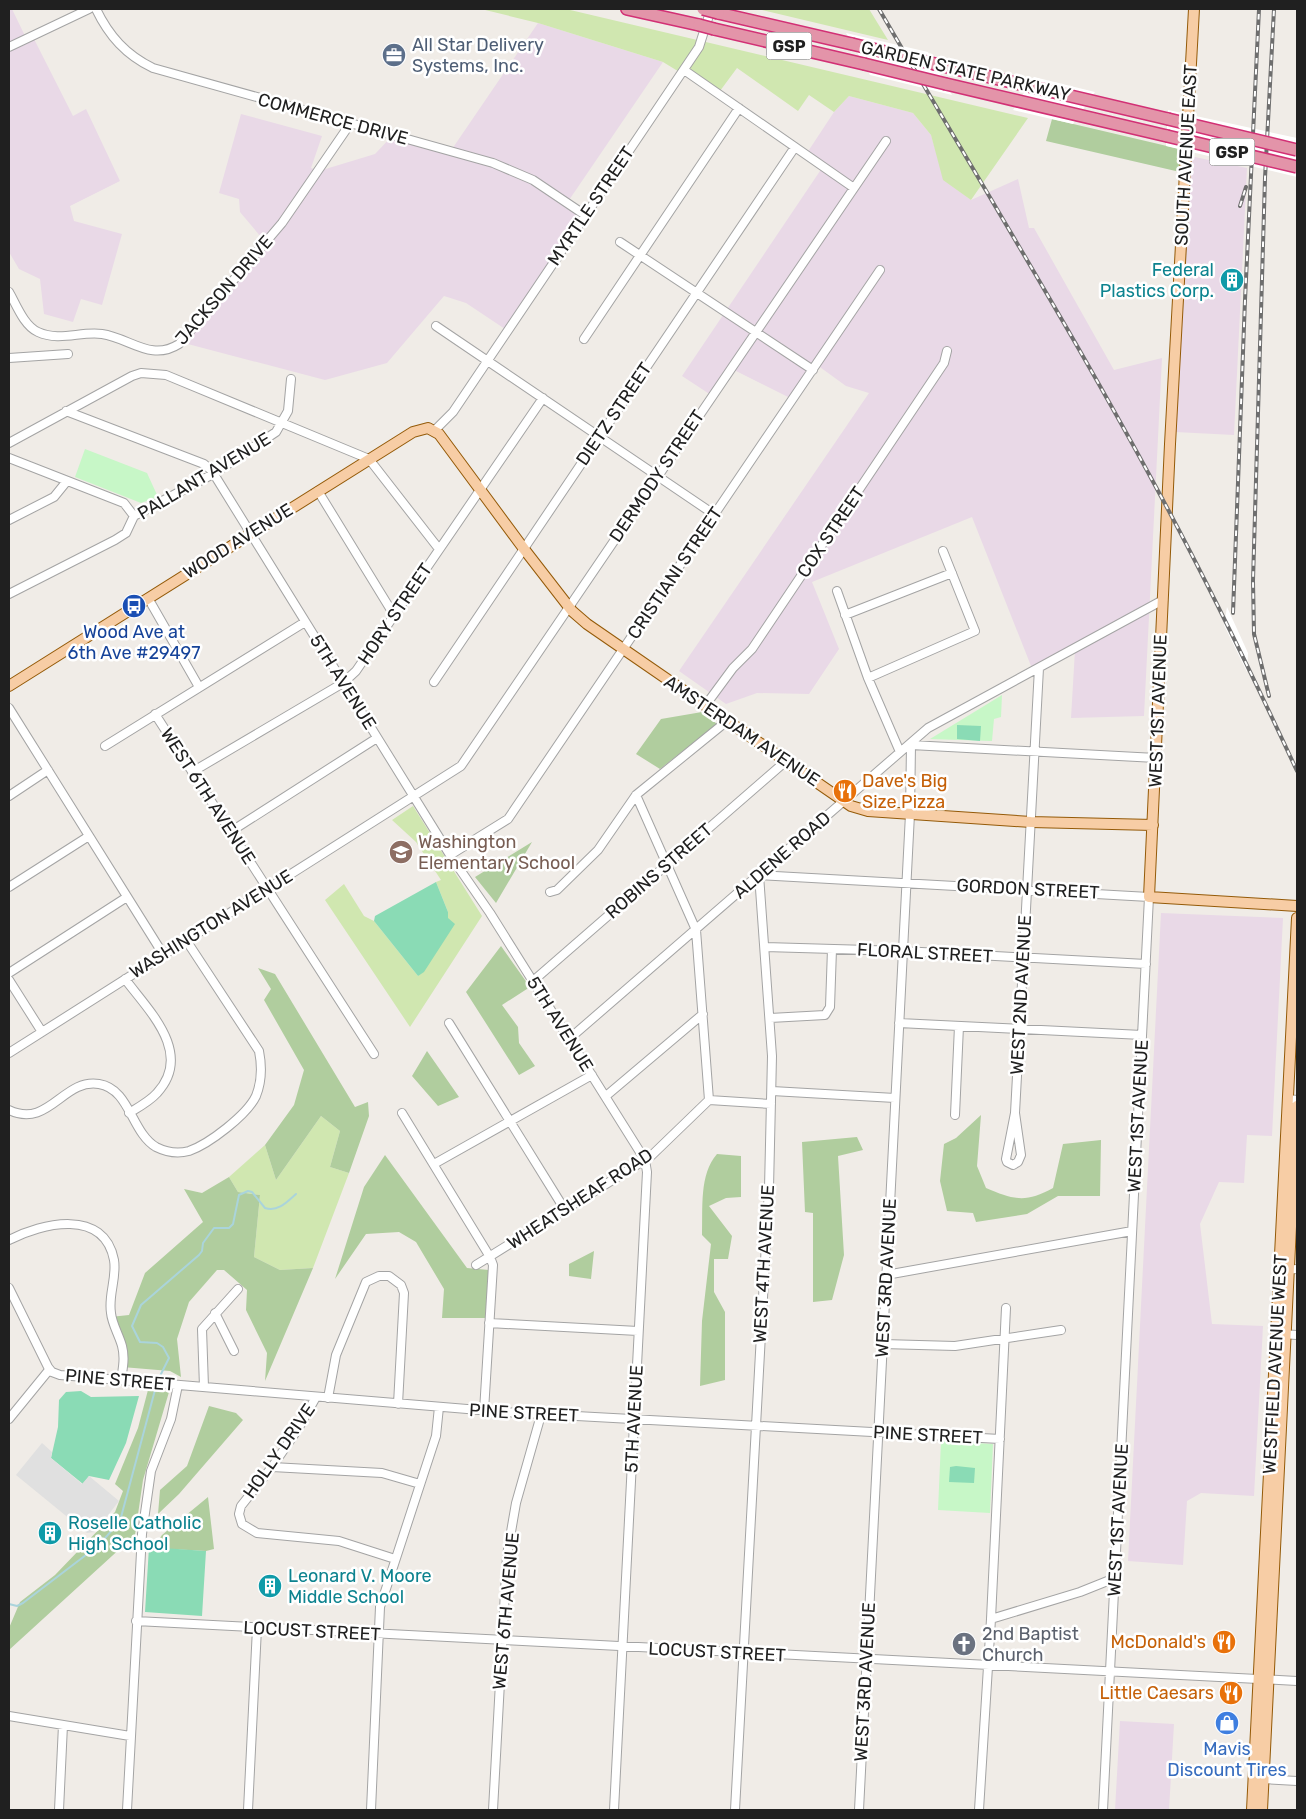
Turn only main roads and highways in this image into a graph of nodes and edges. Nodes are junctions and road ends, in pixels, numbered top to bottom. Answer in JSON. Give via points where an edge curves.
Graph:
{"nodes":[{"id":1,"x":627,"y":9,"type":"edge"},
{"id":2,"x":701,"y":9,"type":"edge"},
{"id":3,"x":1194,"y":9,"type":"edge"},
{"id":4,"x":714,"y":11,"type":"edge"},
{"id":5,"x":1297,"y":150,"type":"edge"},
{"id":6,"x":1297,"y":167,"type":"edge"},
{"id":7,"x":1172,"y":421,"type":"joint"},
{"id":8,"x":434,"y":431,"type":"joint"},
{"id":9,"x":9,"y":686,"type":"edge"},
{"id":10,"x":1153,"y":825,"type":"junction"},
{"id":11,"x":1149,"y":897,"type":"joint"},
{"id":12,"x":1297,"y":906,"type":"edge"},
{"id":13,"x":1297,"y":918,"type":"edge"},
{"id":14,"x":1296,"y":978,"type":"edge"},
{"id":15,"x":1293,"y":1100,"type":"edge"},
{"id":16,"x":1297,"y":1106,"type":"edge"},
{"id":17,"x":1291,"y":1199,"type":"edge"},
{"id":18,"x":1289,"y":1270,"type":"edge"},
{"id":19,"x":1264,"y":1680,"type":"junction"},
{"id":20,"x":1252,"y":1810,"type":"edge"},
{"id":21,"x":1262,"y":1810,"type":"edge"}],
"edges":[{"from":1,"to":6,"type":"highway","name":"GARDEN STATE PARKWAY","number":"GSP","bridge":true},
{"from":2,"to":4,"type":"highway","name":"GARDEN STATE PARKWAY","number":"GSP","bridge":true},
{"from":3,"to":7,"type":"main road","name":"SOUTH AVENUE EAST"},
{"from":4,"to":5,"type":"highway","name":"GARDEN STATE PARKWAY","number":"GSP","bridge":true},
{"from":7,"to":10,"type":"main road","name":"WEST 1ST AVENUE"},
{"from":8,"to":9,"type":"main road","name":"WOOD AVENUE","via":[[416,430]]},
{"from":8,"to":10,"type":"main road","name":"AMSTERDAM AVENUE","via":[[568,606],[588,624],[859,810],[1031,822]]},
{"from":10,"to":11,"type":"main road","name":"WEST 1ST AVENUE"},
{"from":11,"to":12,"type":"main road","name":"GORDON STREET"},
{"from":13,"to":14,"type":"main road","name":"WESTFIELD AVENUE WEST"},
{"from":14,"to":15,"type":"main road","name":"WESTFIELD AVENUE WEST"},
{"from":15,"to":17,"type":"main road","name":"WESTFIELD AVENUE WEST"},
{"from":16,"to":17,"type":"main road","name":"WESTFIELD AVENUE WEST"},
{"from":17,"to":18,"type":"main road","name":"WESTFIELD AVENUE WEST"},
{"from":18,"to":19,"type":"main road","name":"WESTFIELD AVENUE WEST","via":[[1281,1334]]},
{"from":19,"to":20,"type":"main road","name":"WESTFIELD AVENUE WEST"},
{"from":19,"to":21,"type":"main road","name":"WESTFIELD AVENUE WEST"}]}
